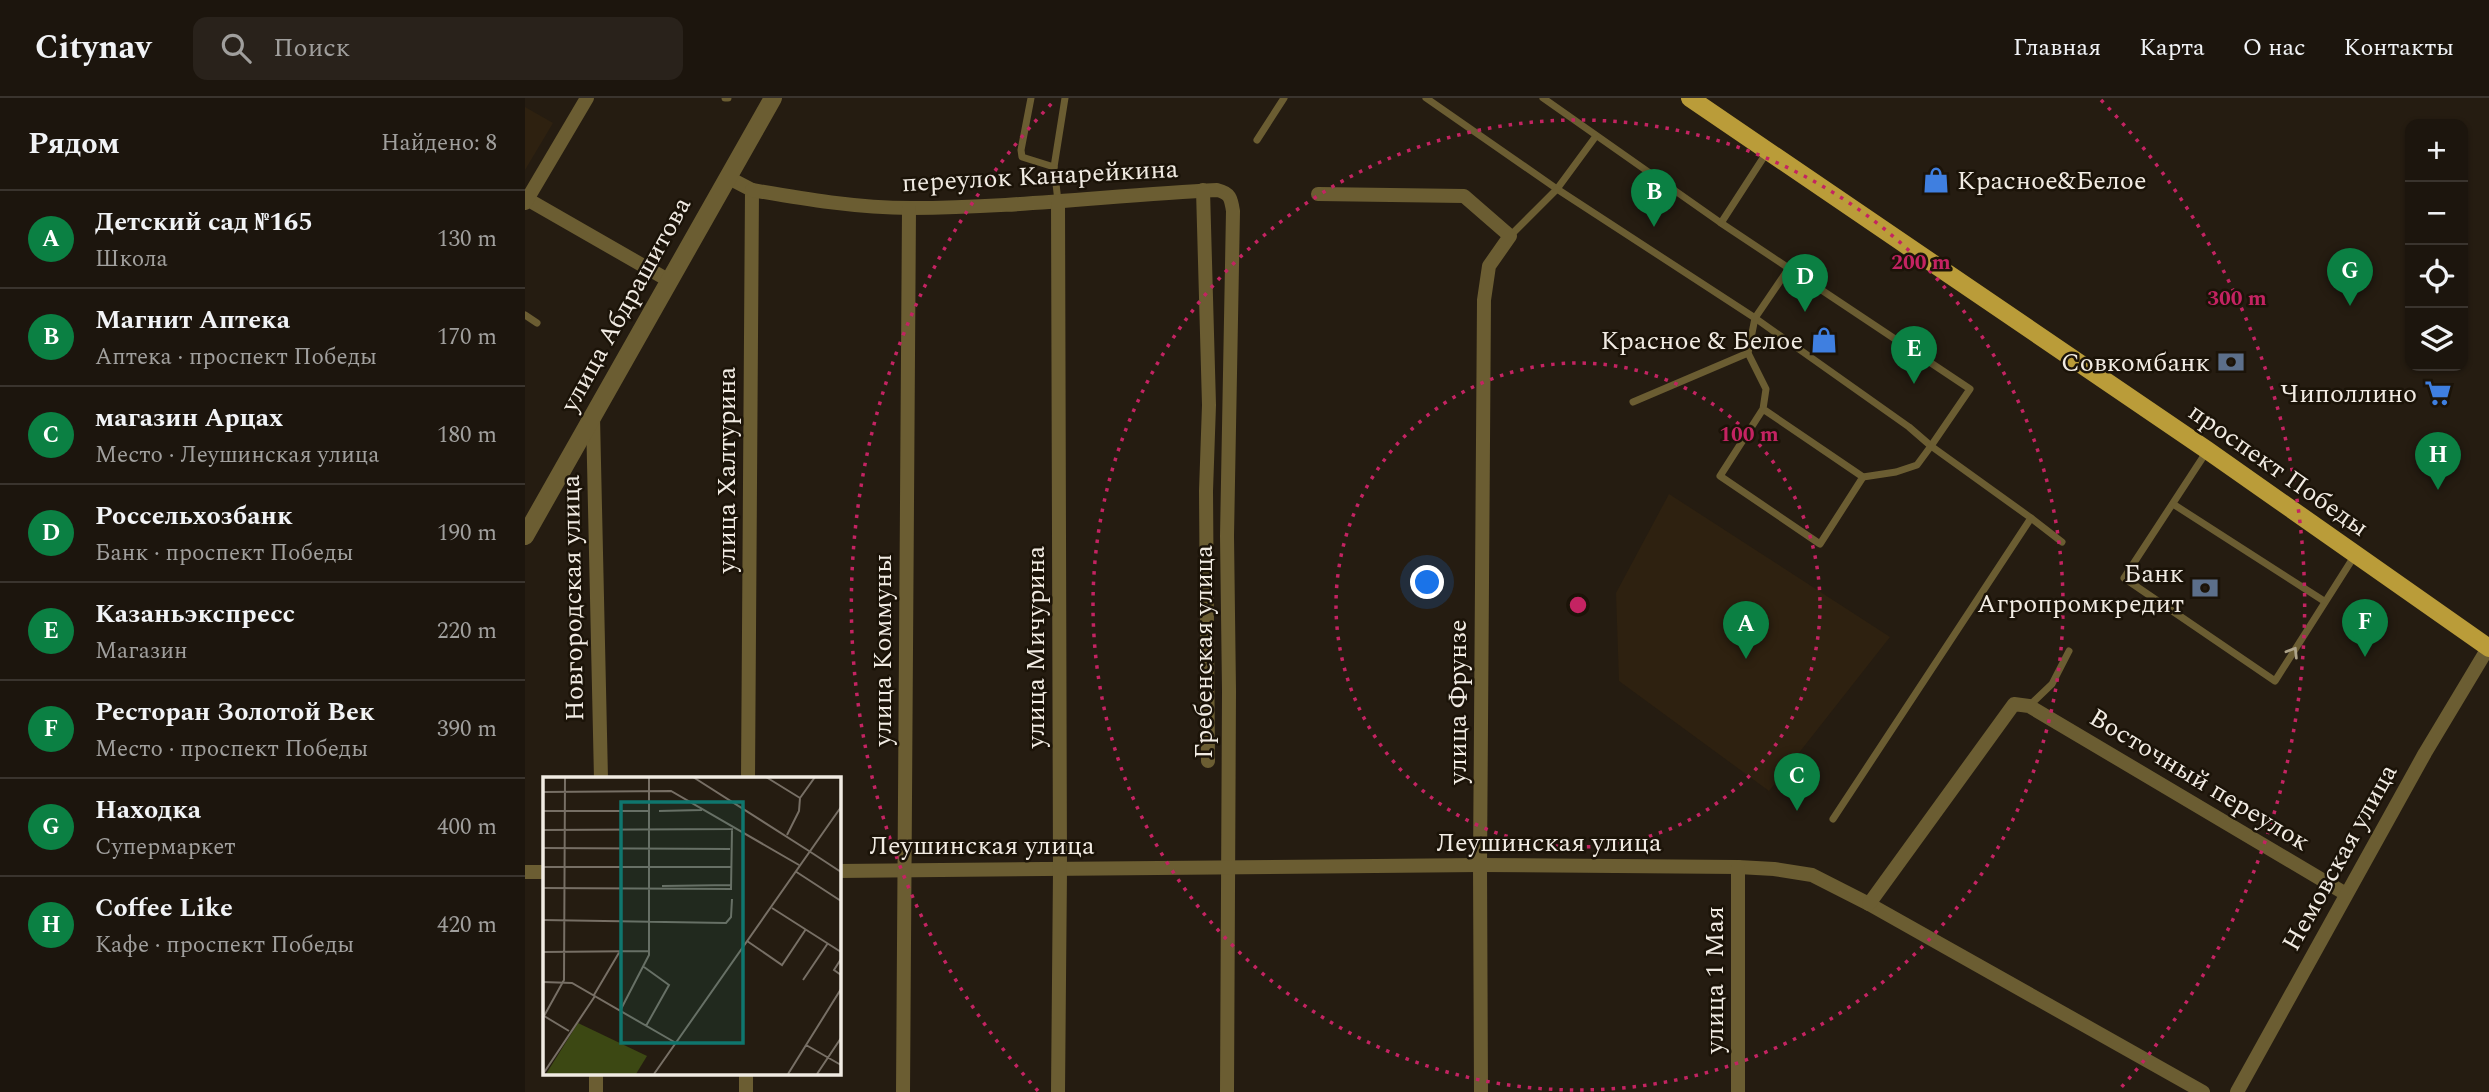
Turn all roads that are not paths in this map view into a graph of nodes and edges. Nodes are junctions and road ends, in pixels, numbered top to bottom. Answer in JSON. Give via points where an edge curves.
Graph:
{"nodes":[{"id":1,"x":587,"y":98,"type":"edge"},
{"id":2,"x":773,"y":98,"type":"edge"},
{"id":3,"x":1031,"y":98,"type":"edge"},
{"id":4,"x":1065,"y":98,"type":"edge"},
{"id":5,"x":1284,"y":98,"type":"edge"},
{"id":6,"x":1426,"y":98,"type":"edge"},
{"id":7,"x":1543,"y":98,"type":"edge"},
{"id":8,"x":1690,"y":98,"type":"edge"},
{"id":9,"x":1595,"y":136,"type":"junction"},
{"id":10,"x":1257,"y":140,"type":"dead end"},
{"id":11,"x":1768,"y":152,"type":"junction"},
{"id":12,"x":1054,"y":167,"type":"junction"},
{"id":13,"x":727,"y":177,"type":"junction"},
{"id":14,"x":1557,"y":189,"type":"junction"},
{"id":15,"x":752,"y":190,"type":"junction"},
{"id":16,"x":1203,"y":190,"type":"junction"},
{"id":17,"x":1318,"y":194,"type":"dead end"},
{"id":18,"x":526,"y":201,"type":"edge"},
{"id":19,"x":1058,"y":201,"type":"junction"},
{"id":20,"x":909,"y":209,"type":"junction"},
{"id":21,"x":1233,"y":211,"type":"joint"},
{"id":22,"x":1721,"y":223,"type":"junction"},
{"id":23,"x":1510,"y":236,"type":"junction"},
{"id":24,"x":1790,"y":268,"type":"junction"},
{"id":25,"x":668,"y":280,"type":"junction"},
{"id":26,"x":525,"y":316,"type":"edge"},
{"id":27,"x":1755,"y":318,"type":"junction"},
{"id":28,"x":537,"y":323,"type":"dead end"},
{"id":29,"x":1748,"y":353,"type":"junction"},
{"id":30,"x":1633,"y":402,"type":"dead end"},
{"id":31,"x":1763,"y":409,"type":"junction"},
{"id":32,"x":593,"y":416,"type":"junction"},
{"id":33,"x":1931,"y":446,"type":"junction"},
{"id":34,"x":2207,"y":450,"type":"junction"},
{"id":35,"x":1863,"y":477,"type":"junction"},
{"id":36,"x":2173,"y":504,"type":"junction"},
{"id":37,"x":2031,"y":518,"type":"junction"},
{"id":38,"x":526,"y":531,"type":"edge"},
{"id":39,"x":2062,"y":542,"type":"dead end"},
{"id":40,"x":2355,"y":555,"type":"junction"},
{"id":41,"x":2324,"y":601,"type":"junction"},
{"id":42,"x":2488,"y":648,"type":"edge"},
{"id":43,"x":2069,"y":651,"type":"dead end"},
{"id":44,"x":2029,"y":706,"type":"junction"},
{"id":45,"x":1208,"y":761,"type":"dead end"},
{"id":46,"x":601,"y":777,"type":"edge"},
{"id":47,"x":748,"y":777,"type":"edge"},
{"id":48,"x":1833,"y":819,"type":"dead end"},
{"id":49,"x":1480,"y":865,"type":"junction"},
{"id":50,"x":1227,"y":867,"type":"junction"},
{"id":51,"x":1738,"y":867,"type":"junction"},
{"id":52,"x":1060,"y":870,"type":"junction"},
{"id":53,"x":840,"y":871,"type":"edge"},
{"id":54,"x":905,"y":871,"type":"junction"},
{"id":55,"x":525,"y":872,"type":"edge"},
{"id":56,"x":543,"y":872,"type":"edge"},
{"id":57,"x":2346,"y":894,"type":"junction"},
{"id":58,"x":1869,"y":904,"type":"junction"},
{"id":59,"x":596,"y":1074,"type":"edge"},
{"id":60,"x":746,"y":1074,"type":"edge"},
{"id":61,"x":596,"y":1092,"type":"edge"},
{"id":62,"x":746,"y":1092,"type":"edge"},
{"id":63,"x":903,"y":1092,"type":"edge"},
{"id":64,"x":1058,"y":1092,"type":"edge"},
{"id":65,"x":1227,"y":1092,"type":"edge"},
{"id":66,"x":1481,"y":1092,"type":"edge"},
{"id":67,"x":1738,"y":1092,"type":"edge"},
{"id":68,"x":2203,"y":1092,"type":"edge"},
{"id":69,"x":2237,"y":1092,"type":"edge"}],
"edges":[{"from":1,"to":18,"type":"street"},
{"from":2,"to":13,"type":"street","name":"улица Абдрашитова"},
{"from":3,"to":12,"type":"lane","via":[[1022,157]]},
{"from":4,"to":12,"type":"lane"},
{"from":5,"to":10,"type":"lane"},
{"from":6,"to":14,"type":"lane"},
{"from":7,"to":9,"type":"lane"},
{"from":8,"to":11,"type":"main road","name":"проспект Победы"},
{"from":9,"to":14,"type":"lane"},
{"from":9,"to":22,"type":"lane"},
{"from":11,"to":22,"type":"lane"},
{"from":11,"to":34,"type":"main road","name":"проспект Победы"},
{"from":12,"to":19,"type":"lane"},
{"from":13,"to":15,"type":"street"},
{"from":13,"to":25,"type":"street","name":"улица Абдрашитова"},
{"from":14,"to":23,"type":"lane"},
{"from":14,"to":27,"type":"lane"},
{"from":15,"to":20,"type":"street","name":"переулок Канарейкина"},
{"from":15,"to":47,"type":"street","name":"улица Халтурина"},
{"from":16,"to":19,"type":"street","name":"переулок Канарейкина"},
{"from":16,"to":21,"type":"street","name":"переулок Канарейкина","via":[[1226,192]]},
{"from":16,"to":45,"type":"street","name":"Гребенская улица","via":[[1209,405]]},
{"from":17,"to":23,"type":"street","via":[[1464,196]]},
{"from":18,"to":25,"type":"street"},
{"from":19,"to":20,"type":"street","name":"переулок Канарейкина"},
{"from":19,"to":52,"type":"street","name":"улица Мичурина"},
{"from":20,"to":54,"type":"street","name":"улица Коммуны"},
{"from":21,"to":50,"type":"street","name":"Гребенская улица"},
{"from":22,"to":24,"type":"lane"},
{"from":23,"to":49,"type":"street","name":"улица Фрунзе","via":[[1489,266],[1485,299]]},
{"from":24,"to":27,"type":"lane"},
{"from":24,"to":33,"type":"lane","via":[[1970,389]]},
{"from":25,"to":32,"type":"street","name":"улица Абдрашитова"},
{"from":26,"to":28,"type":"lane"},
{"from":27,"to":29,"type":"lane"},
{"from":27,"to":33,"type":"lane"},
{"from":29,"to":30,"type":"lane"},
{"from":29,"to":31,"type":"lane","via":[[1766,389]]},
{"from":31,"to":35,"type":"lane"},
{"from":31,"to":35,"type":"lane","via":[[1720,477],[1820,544]]},
{"from":32,"to":38,"type":"street","name":"улица Абдрашитова"},
{"from":32,"to":46,"type":"street","name":"Новгородская улица"},
{"from":33,"to":35,"type":"lane","via":[[1917,465]]},
{"from":33,"to":37,"type":"lane"},
{"from":34,"to":36,"type":"lane"},
{"from":34,"to":40,"type":"main road","name":"проспект Победы"},
{"from":36,"to":41,"type":"lane"},
{"from":36,"to":41,"type":"lane","one_way":true,"via":[[2124,578],[2275,681]]},
{"from":37,"to":39,"type":"lane"},
{"from":37,"to":48,"type":"lane"},
{"from":40,"to":41,"type":"lane"},
{"from":40,"to":42,"type":"main road","name":"проспект Победы"},
{"from":42,"to":57,"type":"street","name":"Немовская улица"},
{"from":43,"to":44,"type":"lane","via":[[2052,684]]},
{"from":44,"to":57,"type":"street","name":"Восточный переулок"},
{"from":44,"to":58,"type":"street","via":[[2014,704]]},
{"from":49,"to":50,"type":"street","name":"Леушинская улица"},
{"from":49,"to":51,"type":"street","name":"Леушинская улица"},
{"from":49,"to":66,"type":"street","name":"улица Фрунзе"},
{"from":50,"to":52,"type":"street","name":"Леушинская улица"},
{"from":50,"to":65,"type":"street","name":"Гребенская улица"},
{"from":51,"to":58,"type":"street","name":"Леушинская улица","via":[[1812,875]]},
{"from":51,"to":67,"type":"street","name":"улица 1 Мая"},
{"from":52,"to":54,"type":"street","name":"Леушинская улица"},
{"from":52,"to":64,"type":"street","name":"улица Мичурина"},
{"from":53,"to":54,"type":"street","name":"Леушинская улица"},
{"from":54,"to":63,"type":"street","name":"улица Коммуны"},
{"from":55,"to":56,"type":"street"},
{"from":57,"to":69,"type":"street","name":"Немовская улица"},
{"from":58,"to":68,"type":"street","name":"Леушинская улица"},
{"from":59,"to":61,"type":"street"},
{"from":60,"to":62,"type":"street"}]}
